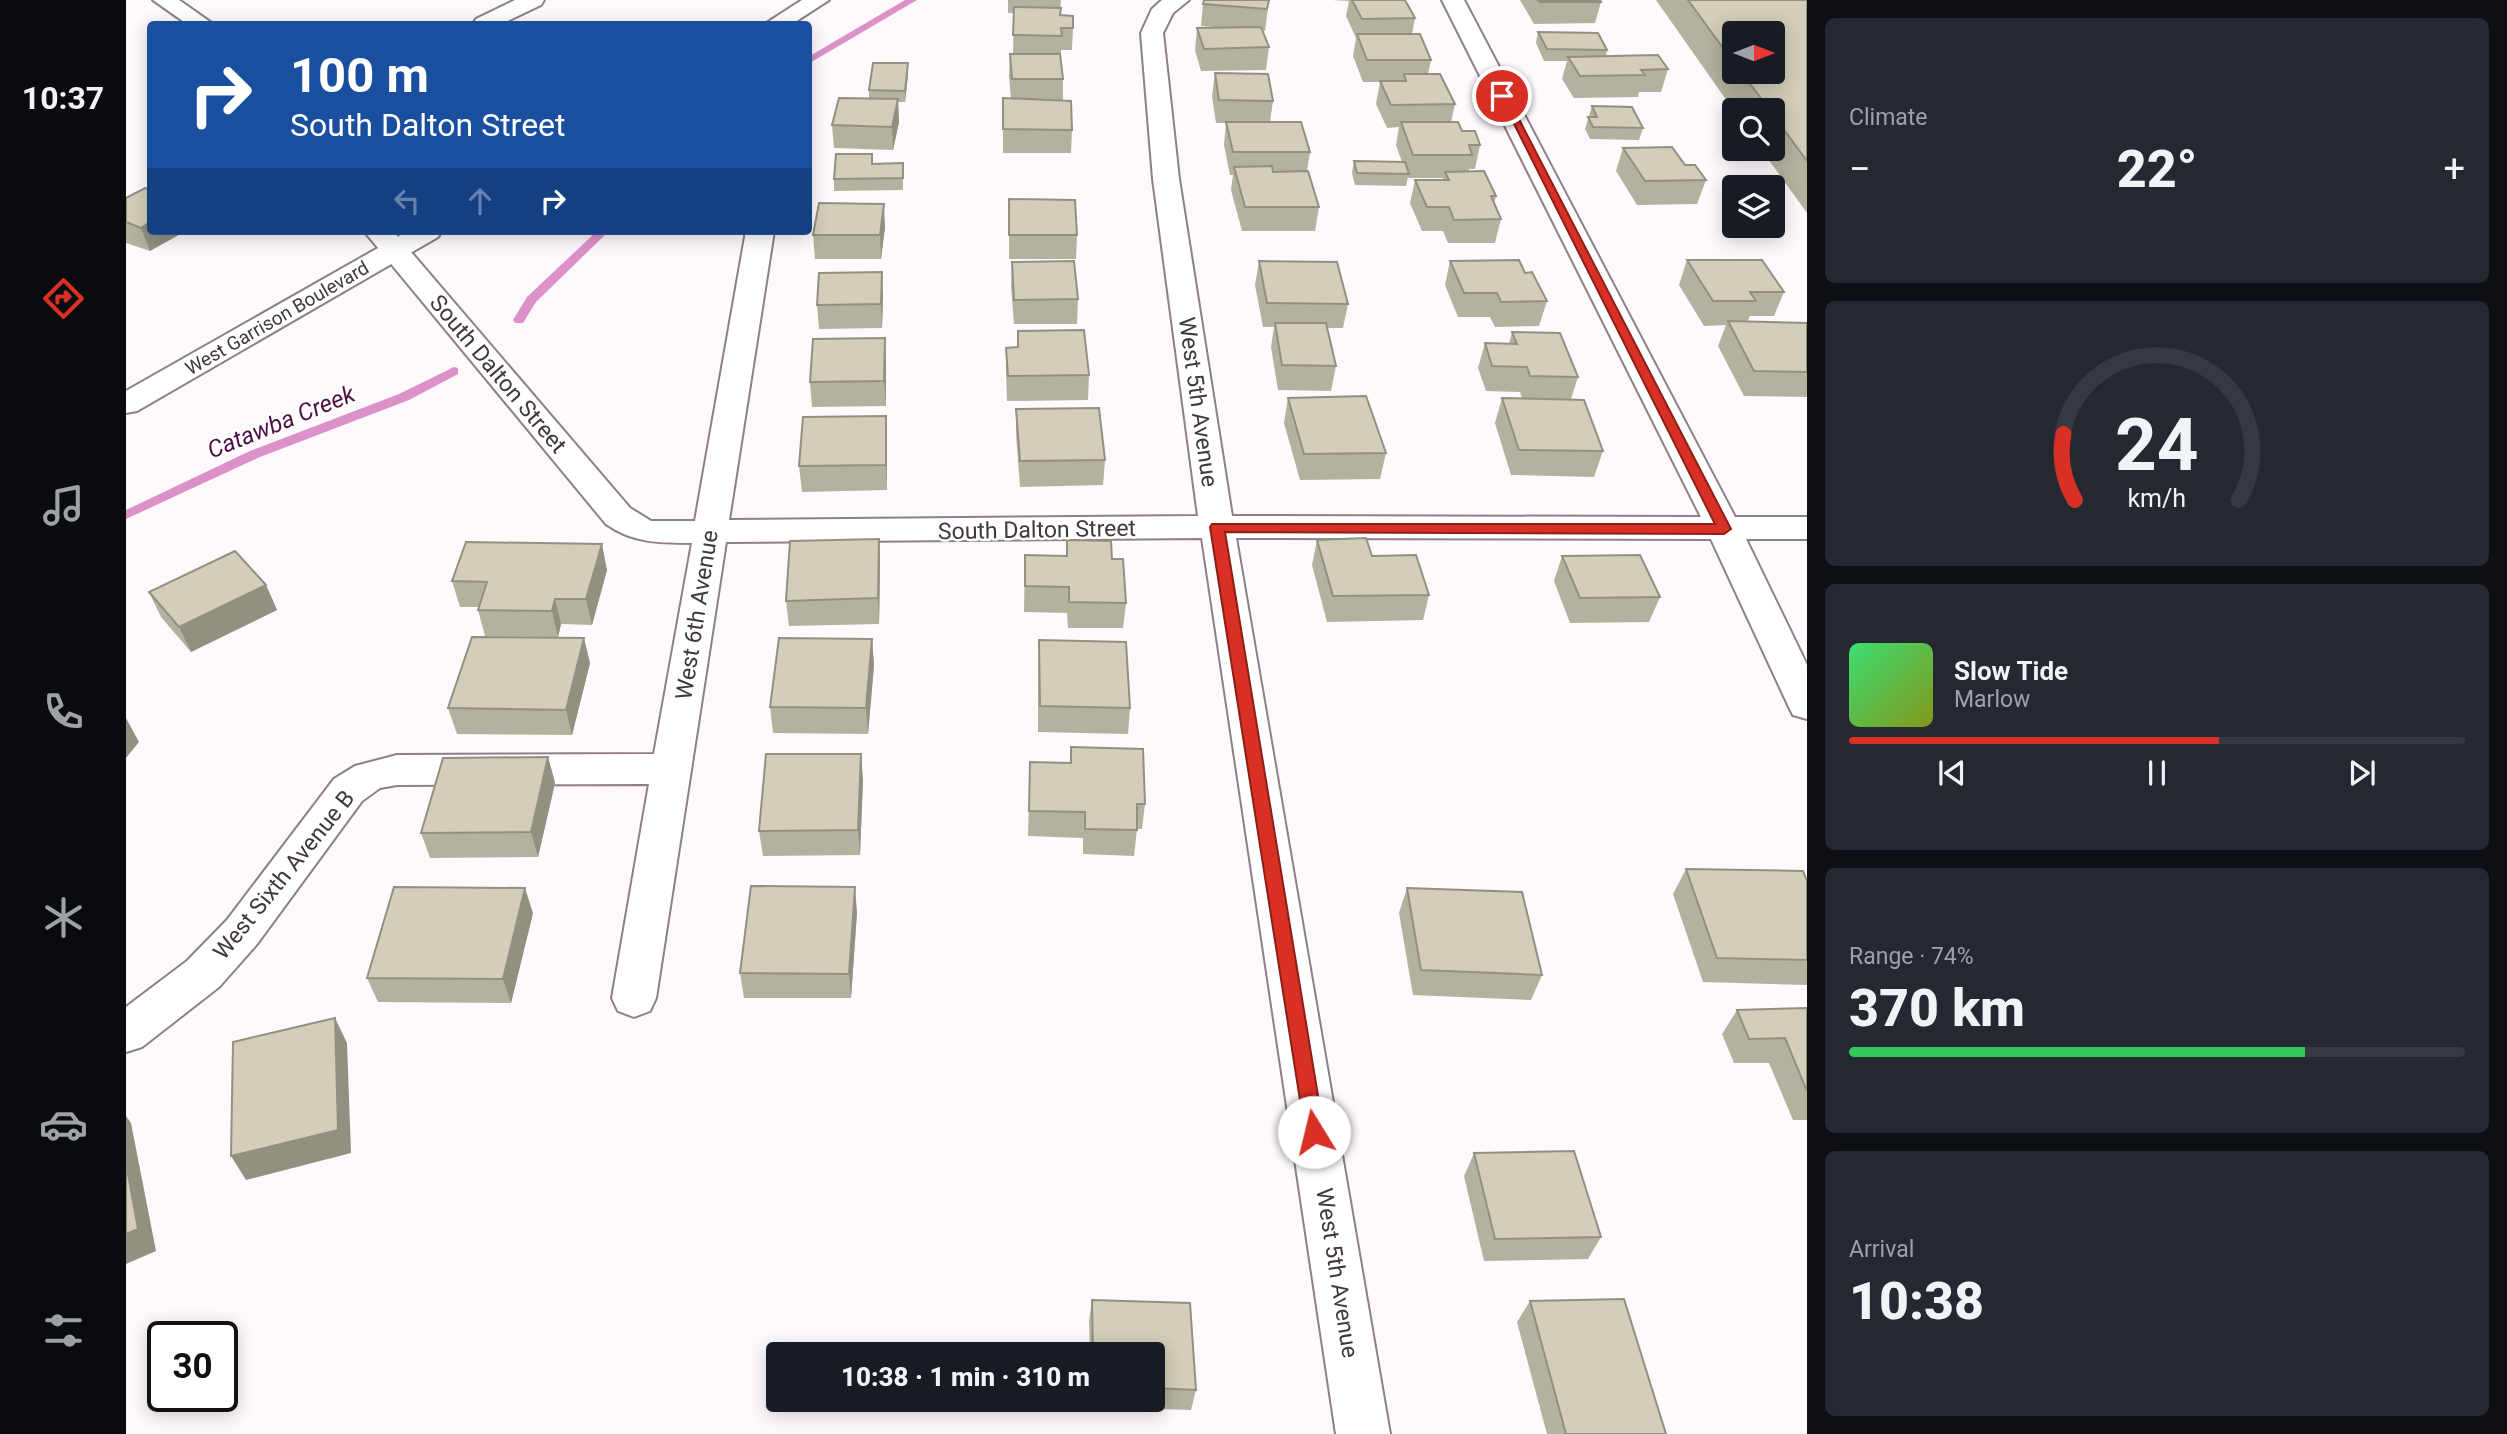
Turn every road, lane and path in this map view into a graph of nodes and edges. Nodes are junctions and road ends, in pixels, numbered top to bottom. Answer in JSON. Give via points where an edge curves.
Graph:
{"nodes":[{"id":1,"x":164,"y":0,"type":"edge"},
{"id":2,"x":533,"y":0,"type":"edge"},
{"id":3,"x":818,"y":0,"type":"edge"},
{"id":4,"x":1178,"y":0,"type":"edge"},
{"id":5,"x":1453,"y":0,"type":"edge"},
{"id":6,"x":197,"y":21,"type":"edge"},
{"id":7,"x":490,"y":21,"type":"edge"},
{"id":8,"x":781,"y":21,"type":"edge"},
{"id":9,"x":411,"y":235,"type":"edge"},
{"id":10,"x":759,"y":235,"type":"edge"},
{"id":11,"x":386,"y":241,"type":"edge"},
{"id":12,"x":126,"y":404,"type":"edge"},
{"id":13,"x":1217,"y":527,"type":"junction"},
{"id":14,"x":1807,"y":528,"type":"edge"},
{"id":15,"x":1724,"y":529,"type":"junction"},
{"id":16,"x":710,"y":534,"type":"junction"},
{"id":17,"x":1807,"y":705,"type":"edge"},
{"id":18,"x":672,"y":769,"type":"junction"},
{"id":19,"x":634,"y":998,"type":"dead end"},
{"id":20,"x":126,"y":1033,"type":"edge"},
{"id":21,"x":1363,"y":1434,"type":"edge"}],
"edges":[{"from":1,"to":6,"type":"street"},
{"from":2,"to":7,"type":"street"},
{"from":3,"to":8,"type":"street"},
{"from":4,"to":13,"type":"street","name":"West 5th Avenue","via":[[1163,9],[1152,33],[1166,179]]},
{"from":5,"to":15,"type":"street"},
{"from":9,"to":11,"type":"street","name":"West Garrison Boulevard"},
{"from":10,"to":16,"type":"street","name":"West 6th Avenue"},
{"from":11,"to":12,"type":"street","name":"West Garrison Boulevard"},
{"from":11,"to":16,"type":"street","name":"South Dalton Street","via":[[618,516],[651,532]]},
{"from":13,"to":15,"type":"street","name":"South Dalton Street"},
{"from":13,"to":16,"type":"street","name":"South Dalton Street"},
{"from":13,"to":21,"type":"street","name":"West 5th Avenue"},
{"from":14,"to":15,"type":"street","name":"South Dalton Street"},
{"from":15,"to":17,"type":"street"},
{"from":16,"to":18,"type":"street","name":"West 6th Avenue"},
{"from":18,"to":19,"type":"street","name":"West 6th Avenue"},
{"from":18,"to":20,"type":"street","name":"West Sixth Avenue B","via":[[397,769],[369,776],[348,790],[275,891],[203,974]]}]}
